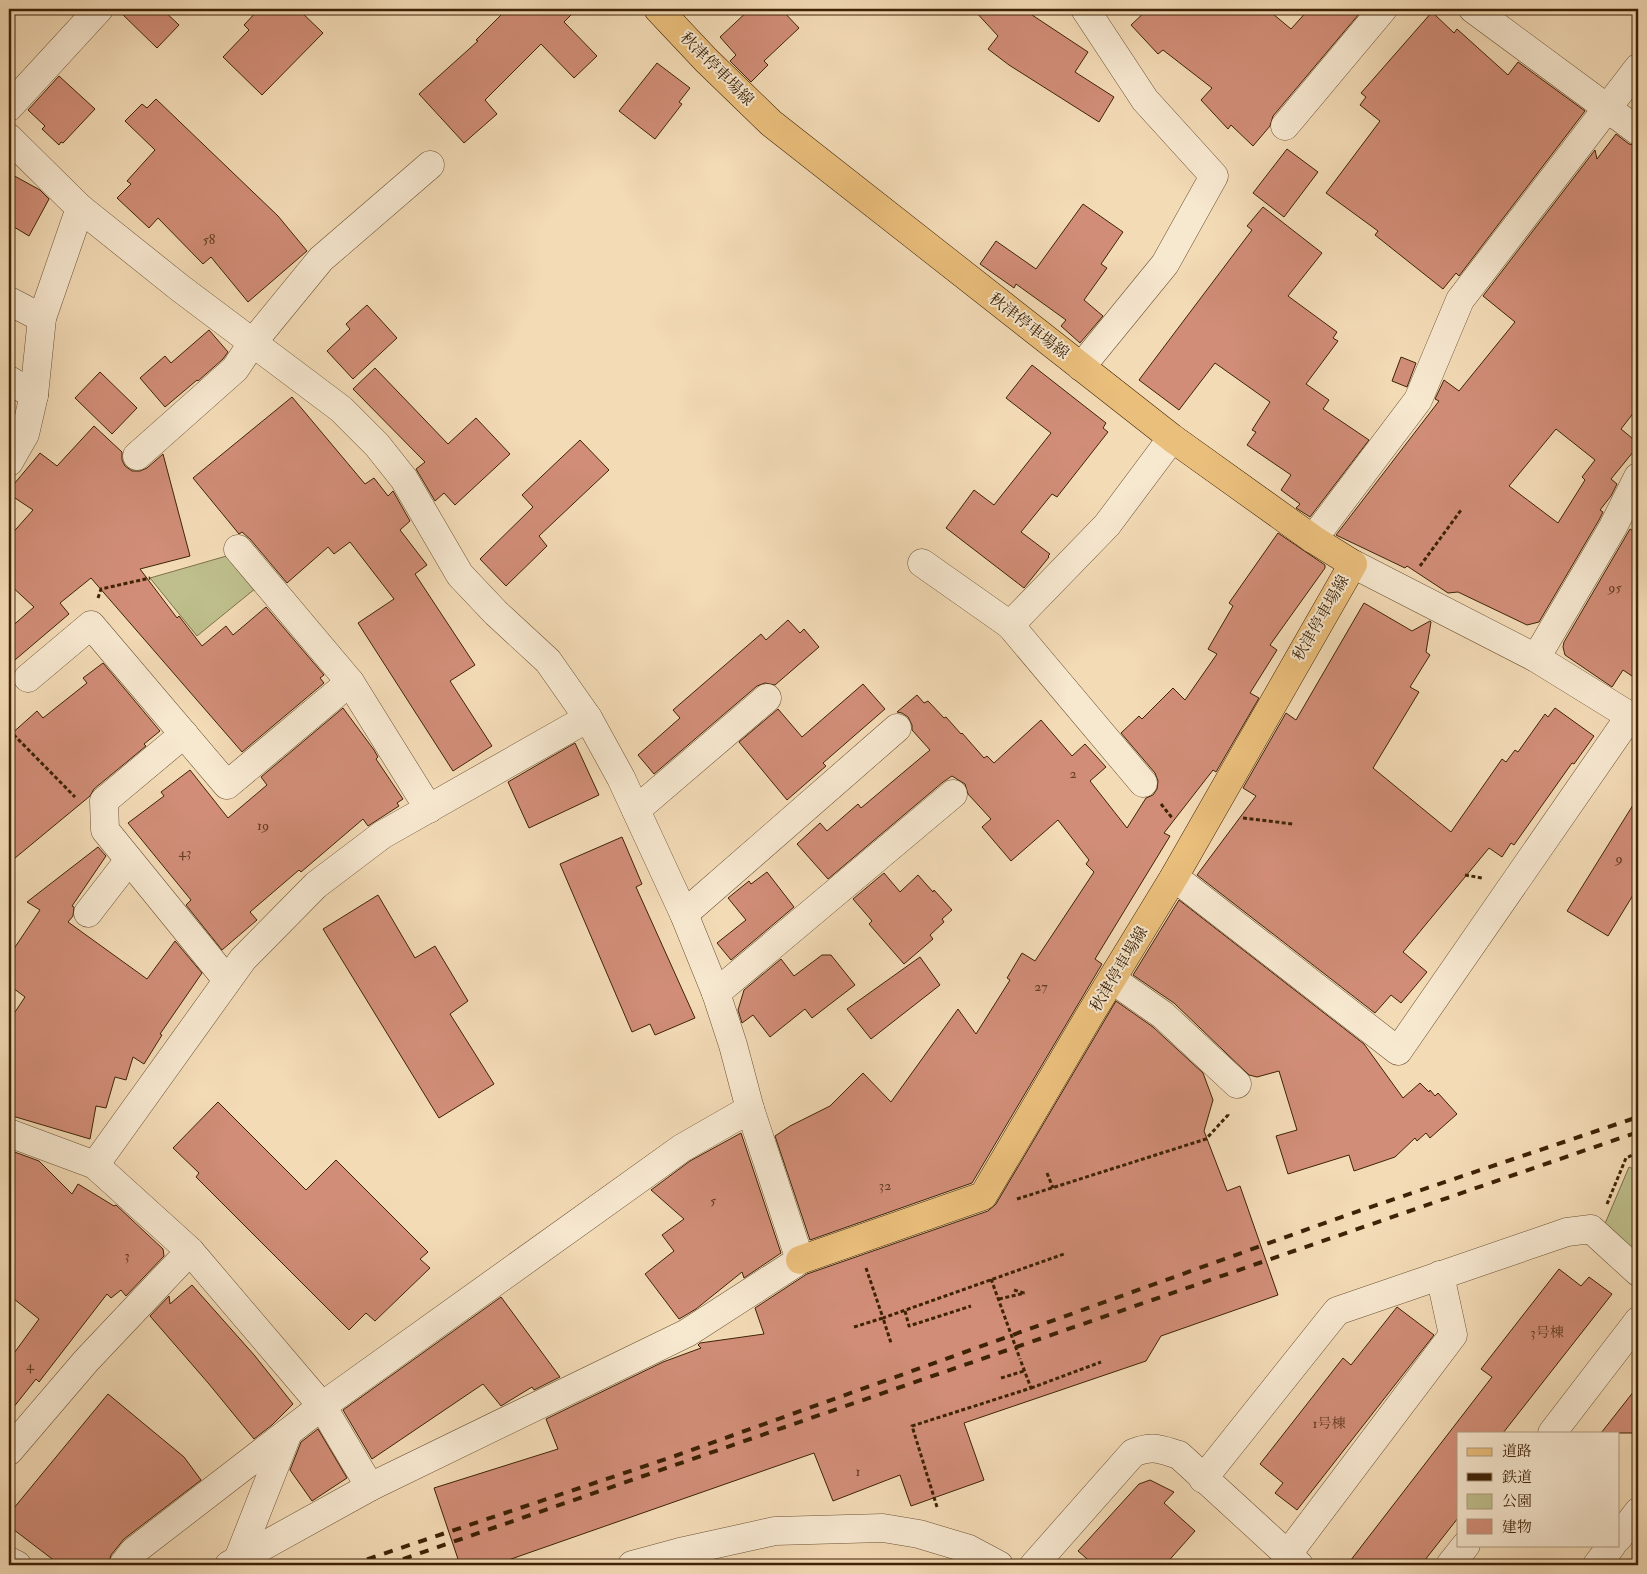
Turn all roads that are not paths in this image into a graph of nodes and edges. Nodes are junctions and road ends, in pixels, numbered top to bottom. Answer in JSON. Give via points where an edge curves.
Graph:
{"nodes":[{"id":1,"x":100,"y":9,"type":"edge"},
{"id":2,"x":658,"y":9,"type":"edge"},
{"id":3,"x":1085,"y":9,"type":"edge"},
{"id":4,"x":1384,"y":9,"type":"edge"},
{"id":5,"x":1473,"y":9,"type":"edge"},
{"id":6,"x":1638,"y":68,"type":"edge"},
{"id":7,"x":9,"y":107,"type":"edge"},
{"id":8,"x":1608,"y":108,"type":"junction"},
{"id":9,"x":1286,"y":126,"type":"dead end"},
{"id":10,"x":1638,"y":131,"type":"edge"},
{"id":11,"x":9,"y":138,"type":"edge"},
{"id":12,"x":430,"y":165,"type":"dead end"},
{"id":13,"x":80,"y":208,"type":"junction"},
{"id":14,"x":9,"y":301,"type":"edge"},
{"id":15,"x":42,"y":318,"type":"junction"},
{"id":16,"x":253,"y":342,"type":"junction"},
{"id":17,"x":1081,"y":367,"type":"junction"},
{"id":18,"x":9,"y":380,"type":"edge"},
{"id":19,"x":34,"y":395,"type":"junction"},
{"id":20,"x":1172,"y":438,"type":"junction"},
{"id":21,"x":137,"y":456,"type":"dead end"},
{"id":22,"x":9,"y":462,"type":"edge"},
{"id":23,"x":1638,"y":477,"type":"edge"},
{"id":24,"x":1313,"y":539,"type":"junction"},
{"id":25,"x":238,"y":549,"type":"dead end"},
{"id":26,"x":922,"y":564,"type":"dead end"},
{"id":27,"x":1353,"y":564,"type":"junction"},
{"id":28,"x":1010,"y":625,"type":"junction"},
{"id":29,"x":1536,"y":658,"type":"junction"},
{"id":30,"x":28,"y":678,"type":"dead end"},
{"id":31,"x":350,"y":682,"type":"junction"},
{"id":32,"x":767,"y":698,"type":"dead end"},
{"id":33,"x":588,"y":718,"type":"junction"},
{"id":34,"x":1634,"y":718,"type":"edge"},
{"id":35,"x":897,"y":728,"type":"dead end"},
{"id":36,"x":184,"y":734,"type":"junction"},
{"id":37,"x":1142,"y":783,"type":"road end"},
{"id":38,"x":953,"y":794,"type":"dead end"},
{"id":39,"x":429,"y":809,"type":"junction"},
{"id":40,"x":636,"y":810,"type":"junction"},
{"id":41,"x":130,"y":860,"type":"junction"},
{"id":42,"x":1174,"y":877,"type":"junction"},
{"id":43,"x":88,"y":913,"type":"dead end"},
{"id":44,"x":684,"y":914,"type":"junction"},
{"id":45,"x":227,"y":980,"type":"junction"},
{"id":46,"x":1112,"y":980,"type":"junction"},
{"id":47,"x":716,"y":993,"type":"junction"},
{"id":48,"x":1236,"y":1084,"type":"dead end"},
{"id":49,"x":750,"y":1109,"type":"junction"},
{"id":50,"x":9,"y":1133,"type":"edge"},
{"id":51,"x":95,"y":1165,"type":"junction"},
{"id":52,"x":190,"y":1251,"type":"junction"},
{"id":53,"x":800,"y":1260,"type":"junction"},
{"id":54,"x":1638,"y":1272,"type":"edge"},
{"id":55,"x":1440,"y":1275,"type":"junction"},
{"id":56,"x":1638,"y":1320,"type":"edge"},
{"id":57,"x":322,"y":1406,"type":"junction"},
{"id":58,"x":1553,"y":1432,"type":"edge"},
{"id":59,"x":287,"y":1434,"type":"junction"},
{"id":60,"x":9,"y":1451,"type":"edge"},
{"id":61,"x":1203,"y":1479,"type":"junction"},
{"id":62,"x":370,"y":1487,"type":"junction"},
{"id":63,"x":1638,"y":1512,"type":"edge"},
{"id":64,"x":1620,"y":1535,"type":"edge"},
{"id":65,"x":1465,"y":1546,"type":"edge"},
{"id":66,"x":1611,"y":1546,"type":"edge"},
{"id":67,"x":1293,"y":1560,"type":"edge"},
{"id":68,"x":9,"y":1561,"type":"edge"},
{"id":69,"x":233,"y":1563,"type":"edge"},
{"id":70,"x":17,"y":1565,"type":"edge"},
{"id":71,"x":123,"y":1565,"type":"edge"},
{"id":72,"x":632,"y":1565,"type":"edge"},
{"id":73,"x":999,"y":1565,"type":"edge"},
{"id":74,"x":1034,"y":1565,"type":"edge"},
{"id":75,"x":1450,"y":1565,"type":"edge"},
{"id":76,"x":1597,"y":1565,"type":"edge"}],
"edges":[{"from":1,"to":7,"type":"street"},
{"from":2,"to":17,"type":"main road","name":"秋津停車場線","via":[[771,123]]},
{"from":3,"to":17,"type":"street","via":[[1145,100],[1214,176],[1165,264]]},
{"from":4,"to":9,"type":"street"},
{"from":5,"to":8,"type":"street"},
{"from":6,"to":8,"type":"street"},
{"from":8,"to":10,"type":"street"},
{"from":8,"to":24,"type":"street","via":[[1460,300],[1418,400]]},
{"from":11,"to":13,"type":"street"},
{"from":12,"to":16,"type":"street","via":[[321,259]]},
{"from":13,"to":15,"type":"street"},
{"from":13,"to":16,"type":"street"},
{"from":14,"to":15,"type":"street"},
{"from":15,"to":19,"type":"street"},
{"from":16,"to":21,"type":"street","via":[[235,369]]},
{"from":16,"to":33,"type":"street","via":[[341,409],[377,445],[404,479],[460,575],[548,661]]},
{"from":17,"to":20,"type":"main road","name":"秋津停車場線"},
{"from":18,"to":19,"type":"street"},
{"from":19,"to":22,"type":"street","via":[[25,434]]},
{"from":20,"to":24,"type":"main road","name":"秋津停車場線"},
{"from":20,"to":28,"type":"street","via":[[1107,525]]},
{"from":23,"to":29,"type":"street","via":[[1613,527]]},
{"from":24,"to":27,"type":"main road","name":"秋津停車場線"},
{"from":25,"to":31,"type":"street"},
{"from":26,"to":28,"type":"street"},
{"from":27,"to":29,"type":"street"},
{"from":27,"to":42,"type":"main road","name":"秋津停車場線"},
{"from":28,"to":37,"type":"street"},
{"from":29,"to":34,"type":"street"},
{"from":30,"to":36,"type":"street","via":[[91,625]]},
{"from":31,"to":36,"type":"street","via":[[227,785]]},
{"from":31,"to":39,"type":"street"},
{"from":32,"to":40,"type":"street"},
{"from":33,"to":39,"type":"street"},
{"from":33,"to":40,"type":"street"},
{"from":34,"to":42,"type":"street","via":[[1398,1050]]},
{"from":35,"to":44,"type":"street"},
{"from":36,"to":41,"type":"street","via":[[104,802],[105,830]]},
{"from":38,"to":47,"type":"street"},
{"from":39,"to":45,"type":"street","via":[[382,835],[316,885],[243,959]]},
{"from":40,"to":44,"type":"street"},
{"from":41,"to":43,"type":"street"},
{"from":41,"to":45,"type":"street"},
{"from":42,"to":46,"type":"main road","name":"秋津停車場線"},
{"from":44,"to":47,"type":"street"},
{"from":45,"to":51,"type":"street"},
{"from":46,"to":48,"type":"street","via":[[1163,1015]]},
{"from":46,"to":53,"type":"main road","name":"秋津停車場線","via":[[983,1196]]},
{"from":47,"to":49,"type":"street"},
{"from":49,"to":53,"type":"street"},
{"from":49,"to":57,"type":"street","via":[[682,1148]]},
{"from":50,"to":51,"type":"street"},
{"from":51,"to":52,"type":"street"},
{"from":52,"to":57,"type":"street"},
{"from":52,"to":60,"type":"street","via":[[86,1361]]},
{"from":53,"to":62,"type":"street","via":[[687,1333]]},
{"from":54,"to":55,"type":"street","via":[[1592,1229],[1567,1232]]},
{"from":55,"to":61,"type":"street","via":[[1337,1311]]},
{"from":55,"to":67,"type":"street","via":[[1453,1335]]},
{"from":56,"to":58,"type":"street"},
{"from":57,"to":59,"type":"street"},
{"from":57,"to":62,"type":"street"},
{"from":59,"to":69,"type":"street"},
{"from":59,"to":71,"type":"street","via":[[134,1551]]},
{"from":61,"to":67,"type":"street"},
{"from":61,"to":74,"type":"street","via":[[1179,1456],[1156,1448],[1133,1453]]},
{"from":62,"to":69,"type":"street"},
{"from":63,"to":64,"type":"street"},
{"from":65,"to":75,"type":"street"},
{"from":66,"to":76,"type":"street"},
{"from":68,"to":70,"type":"street"},
{"from":72,"to":73,"type":"street","via":[[774,1531],[883,1528],[919,1534],[969,1549]]}]}
